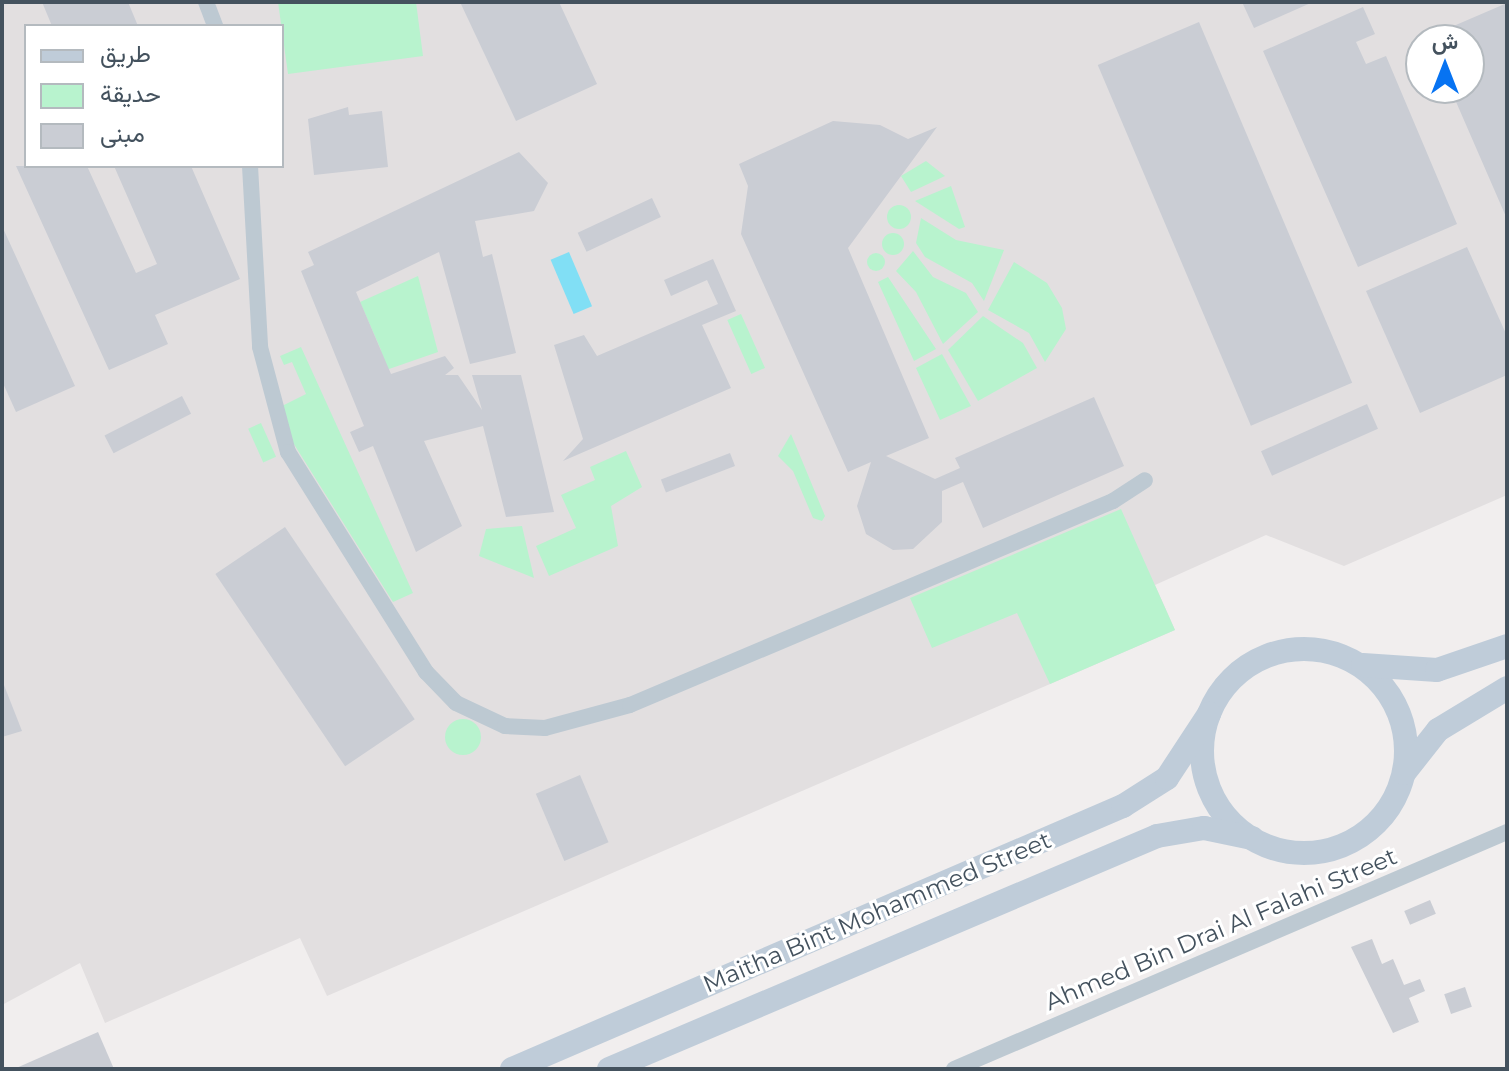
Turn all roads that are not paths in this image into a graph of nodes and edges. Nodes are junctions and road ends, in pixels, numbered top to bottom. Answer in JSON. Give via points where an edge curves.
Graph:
{"nodes":[{"id":1,"x":206,"y":2,"type":"edge"},
{"id":2,"x":214,"y":24,"type":"edge"},
{"id":3,"x":250,"y":168,"type":"edge"},
{"id":4,"x":1145,"y":480,"type":"dead end"},
{"id":5,"x":1507,"y":646,"type":"edge"},
{"id":6,"x":1358,"y":664,"type":"junction"},
{"id":7,"x":1507,"y":688,"type":"edge"},
{"id":8,"x":1209,"y":714,"type":"junction"},
{"id":9,"x":1404,"y":773,"type":"junction"},
{"id":10,"x":1507,"y":832,"type":"edge"},
{"id":11,"x":1252,"y":838,"type":"junction"},
{"id":12,"x":512,"y":1069,"type":"edge"},
{"id":13,"x":609,"y":1069,"type":"edge"},
{"id":14,"x":954,"y":1069,"type":"edge"}],
"edges":[{"from":1,"to":2,"type":"street"},
{"from":3,"to":4,"type":"street","via":[[260,347],[288,452],[426,672],[456,703],[505,726],[545,728],[630,705],[1113,501]]},
{"from":5,"to":6,"type":"main road","via":[[1437,670]]},
{"from":6,"to":8,"type":"main road","via":[[1312,649],[1279,652],[1236,675]]},
{"from":6,"to":9,"type":"main road","via":[[1385,688],[1402,719]]},
{"from":7,"to":9,"type":"main road","via":[[1438,730]]},
{"from":8,"to":11,"type":"main road","via":[[1202,749],[1208,784],[1225,815]]},
{"from":8,"to":12,"type":"main road","name":"Maitha Bint Mohammed Street","via":[[1167,778],[1123,806]]},
{"from":9,"to":11,"type":"main road","via":[[1383,815],[1345,844],[1298,852]]},
{"from":10,"to":14,"type":"street","name":"Ahmed Bin Drai Al Falahi Street"},
{"from":11,"to":13,"type":"main road","name":"Maitha Bint Mohammed Street","via":[[1204,828],[1157,836]]}]}
